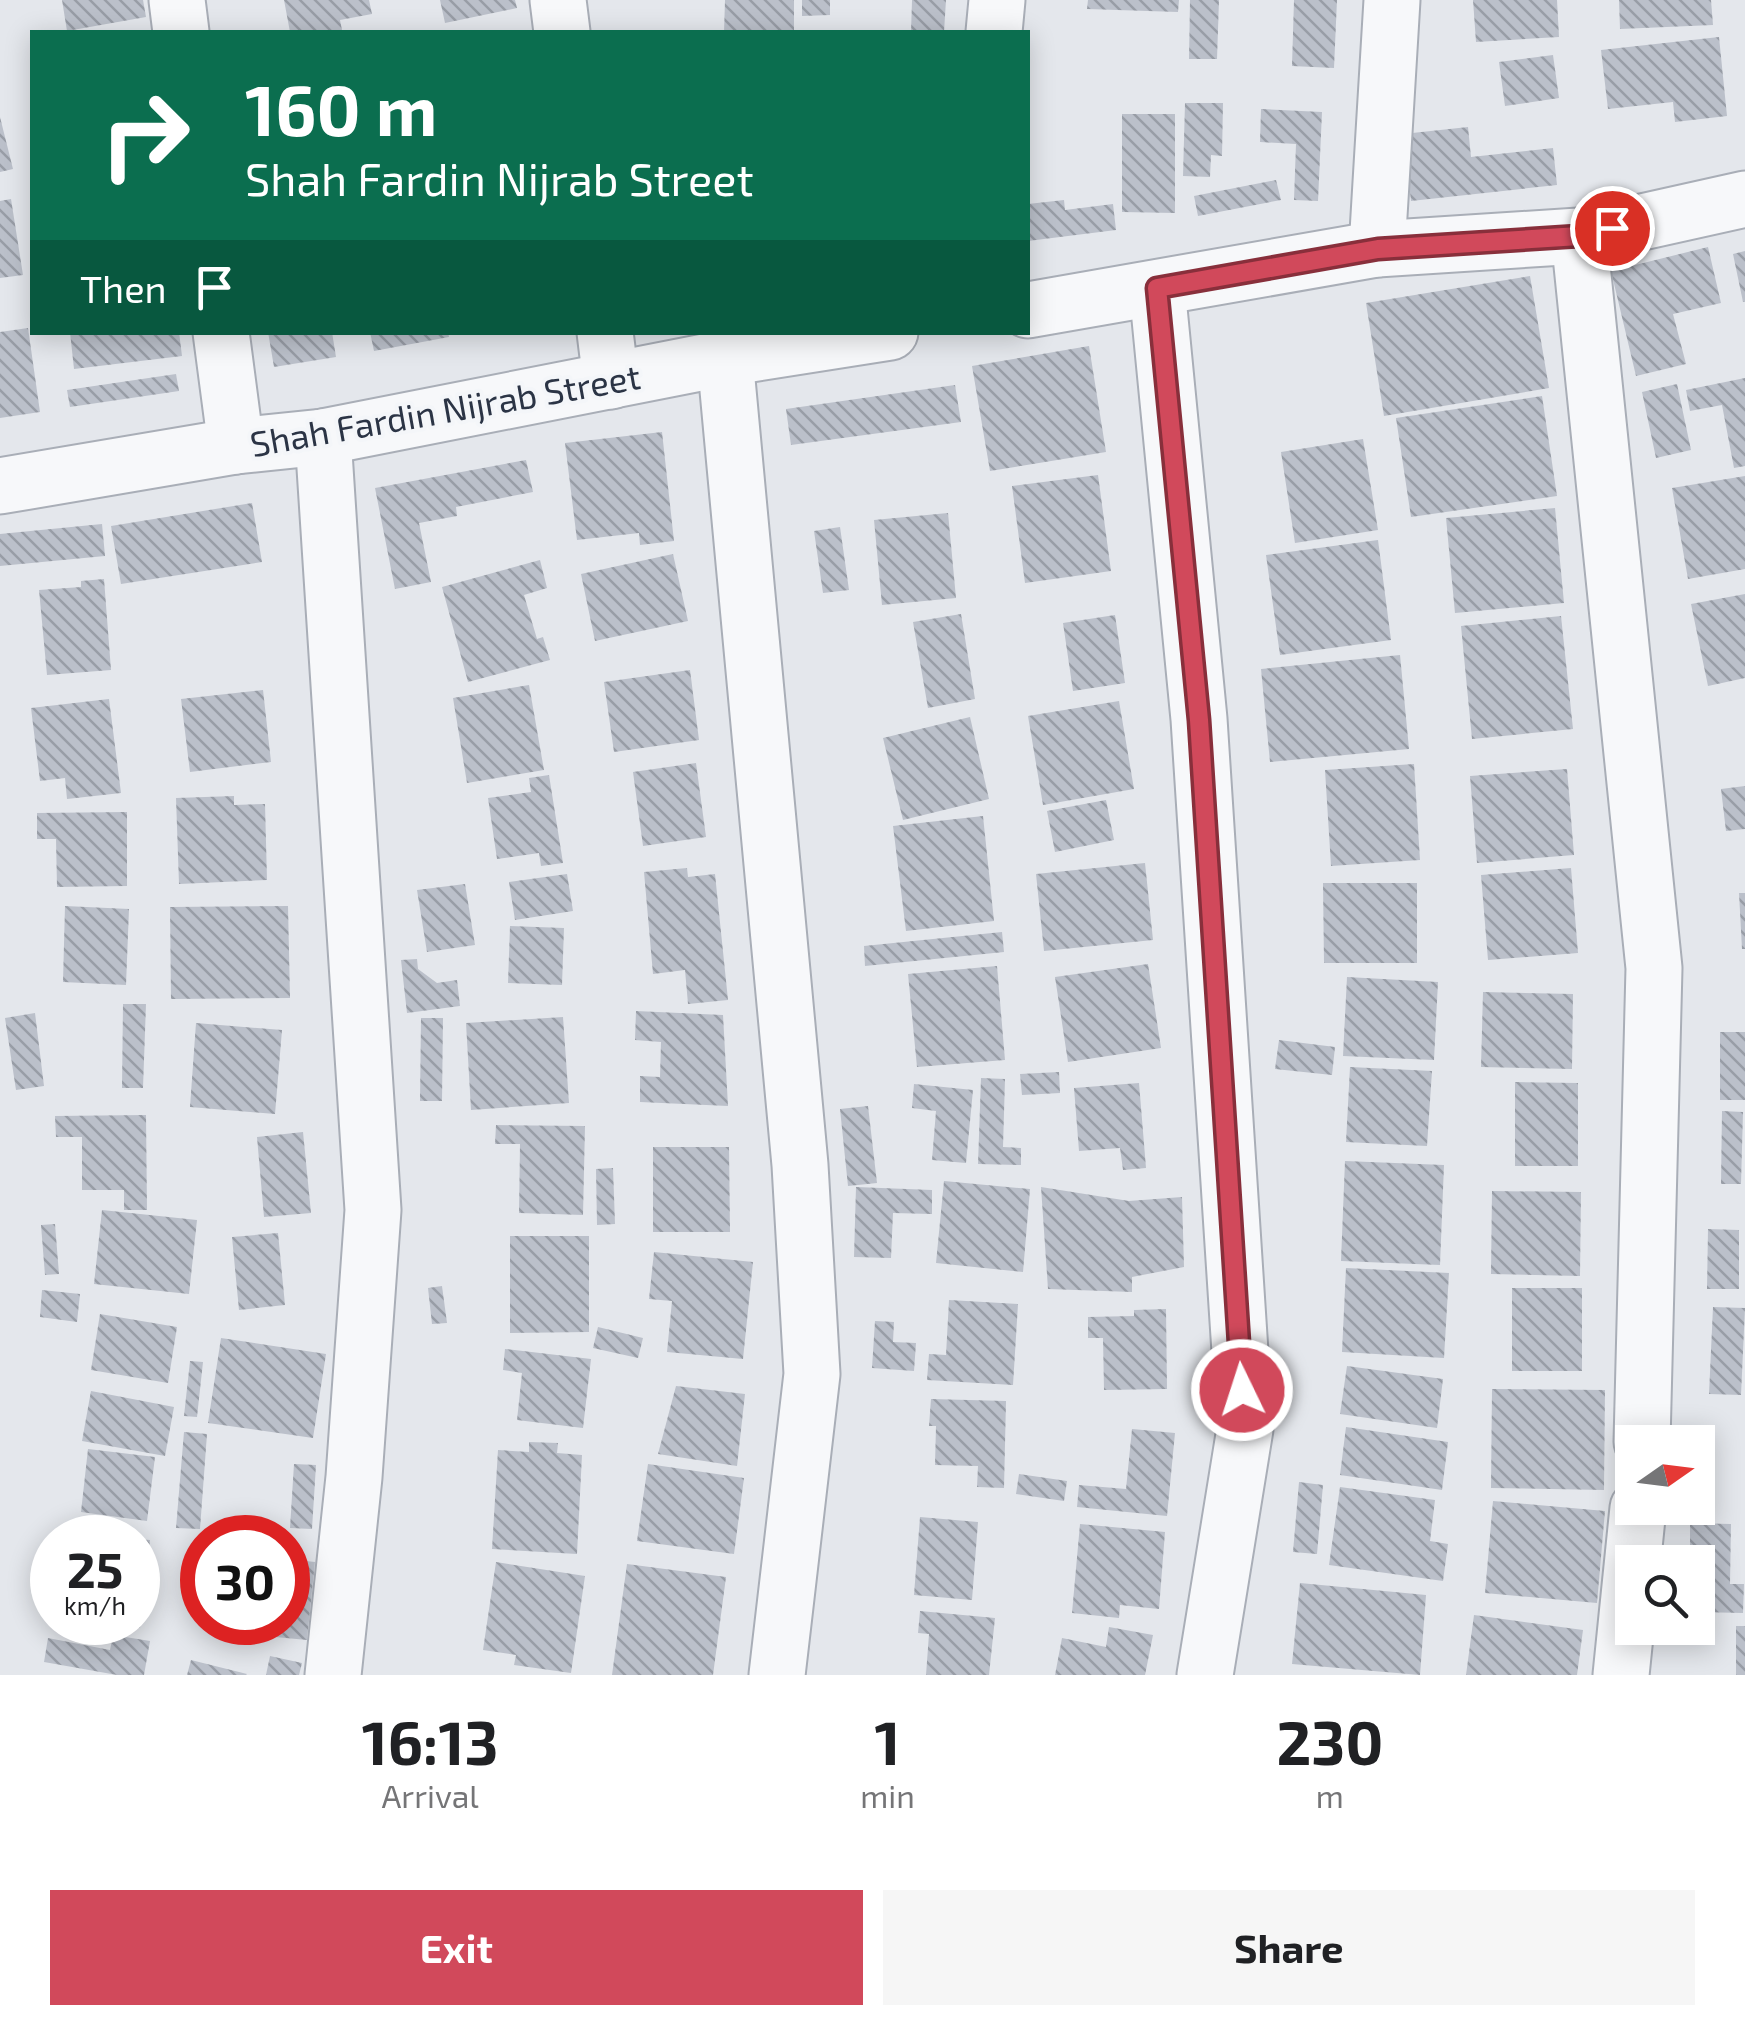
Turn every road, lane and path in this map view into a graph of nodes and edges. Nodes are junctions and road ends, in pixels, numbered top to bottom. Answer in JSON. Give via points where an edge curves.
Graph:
{"nodes":[{"id":1,"x":177,"y":0,"type":"edge"},
{"id":2,"x":558,"y":0,"type":"edge"},
{"id":3,"x":998,"y":0,"type":"edge"},
{"id":4,"x":1392,"y":0,"type":"edge"},
{"id":5,"x":181,"y":30,"type":"edge"},
{"id":6,"x":562,"y":30,"type":"edge"},
{"id":7,"x":994,"y":30,"type":"edge"},
{"id":8,"x":1745,"y":200,"type":"edge"},
{"id":9,"x":1579,"y":236,"type":"junction"},
{"id":10,"x":1378,"y":249,"type":"junction"},
{"id":11,"x":1157,"y":288,"type":"junction"},
{"id":12,"x":1030,"y":310,"type":"edge"},
{"id":13,"x":221,"y":335,"type":"edge"},
{"id":14,"x":871,"y":335,"type":"edge"},
{"id":15,"x":608,"y":357,"type":"edge"},
{"id":16,"x":725,"y":358,"type":"junction"},
{"id":17,"x":323,"y":437,"type":"junction"},
{"id":18,"x":236,"y":446,"type":"junction"},
{"id":19,"x":0,"y":486,"type":"edge"},
{"id":20,"x":1642,"y":1425,"type":"edge"},
{"id":21,"x":1636,"y":1525,"type":"edge"},
{"id":22,"x":333,"y":1675,"type":"edge"},
{"id":23,"x":777,"y":1675,"type":"edge"},
{"id":24,"x":1205,"y":1675,"type":"edge"},
{"id":25,"x":1620,"y":1675,"type":"edge"}],
"edges":[{"from":1,"to":5,"type":"street"},
{"from":2,"to":6,"type":"street"},
{"from":3,"to":7,"type":"street"},
{"from":4,"to":10,"type":"street"},
{"from":8,"to":9,"type":"street"},
{"from":9,"to":10,"type":"street"},
{"from":9,"to":20,"type":"street","via":[[1654,968]]},
{"from":10,"to":11,"type":"street"},
{"from":11,"to":12,"type":"street"},
{"from":11,"to":24,"type":"street","via":[[1199,720],[1245,1429]]},
{"from":13,"to":18,"type":"street"},
{"from":14,"to":16,"type":"street","name":"Shah Fardin Nijrab Street"},
{"from":15,"to":16,"type":"street","name":"Shah Fardin Nijrab Street"},
{"from":15,"to":17,"type":"street","name":"Shah Fardin Nijrab Street"},
{"from":16,"to":23,"type":"street","via":[[800,1165],[812,1374]]},
{"from":17,"to":18,"type":"street","name":"Shah Fardin Nijrab Street"},
{"from":17,"to":22,"type":"street","via":[[373,1210]]},
{"from":18,"to":19,"type":"street","name":"Shah Fardin Nijrab Street"},
{"from":21,"to":25,"type":"street"}]}
